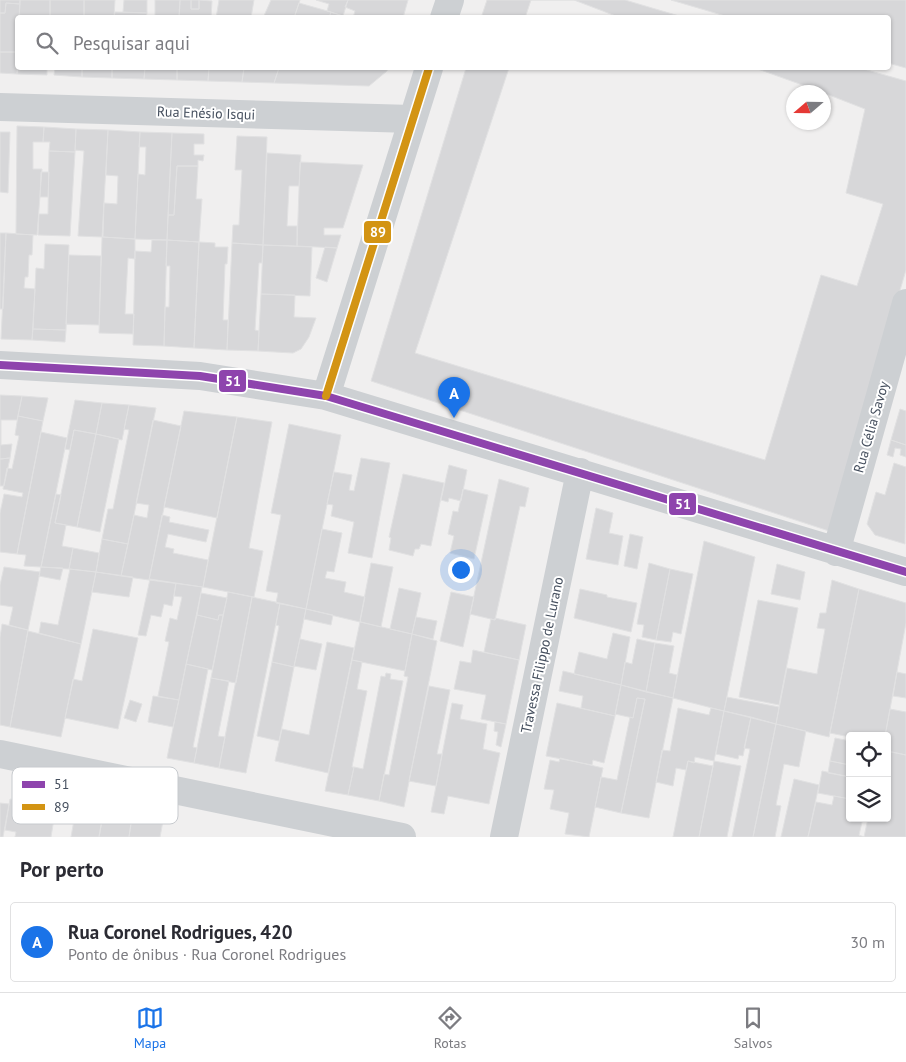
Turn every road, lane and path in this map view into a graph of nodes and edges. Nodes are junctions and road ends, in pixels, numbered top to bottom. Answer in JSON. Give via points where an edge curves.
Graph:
{"nodes":[{"id":1,"x":450,"y":0,"type":"edge"},
{"id":2,"x":445,"y":15,"type":"edge"},
{"id":3,"x":428,"y":70,"type":"edge"},
{"id":4,"x":0,"y":107,"type":"edge"},
{"id":5,"x":412,"y":119,"type":"junction"},
{"id":6,"x":906,"y":303,"type":"edge"},
{"id":7,"x":0,"y":365,"type":"edge"},
{"id":8,"x":326,"y":396,"type":"junction"},
{"id":9,"x":580,"y":472,"type":"junction"},
{"id":10,"x":836,"y":552,"type":"junction"},
{"id":11,"x":906,"y":572,"type":"edge"},
{"id":12,"x":0,"y":754,"type":"edge"},
{"id":13,"x":63,"y":767,"type":"edge"},
{"id":14,"x":178,"y":791,"type":"edge"},
{"id":15,"x":402,"y":837,"type":"edge"},
{"id":16,"x":504,"y":837,"type":"edge"}],
"edges":[{"from":1,"to":2,"type":"street"},
{"from":3,"to":5,"type":"street"},
{"from":4,"to":5,"type":"street","name":"Rua Enésio Isqui"},
{"from":5,"to":8,"type":"street"},
{"from":6,"to":10,"type":"street","name":"Rua Célia Savoy"},
{"from":7,"to":8,"type":"street","via":[[200,376]]},
{"from":8,"to":9,"type":"street"},
{"from":9,"to":10,"type":"street"},
{"from":9,"to":16,"type":"street","name":"Travessa Filippo de Lurano"},
{"from":10,"to":11,"type":"street"},
{"from":12,"to":13,"type":"street"},
{"from":14,"to":15,"type":"street"}]}
